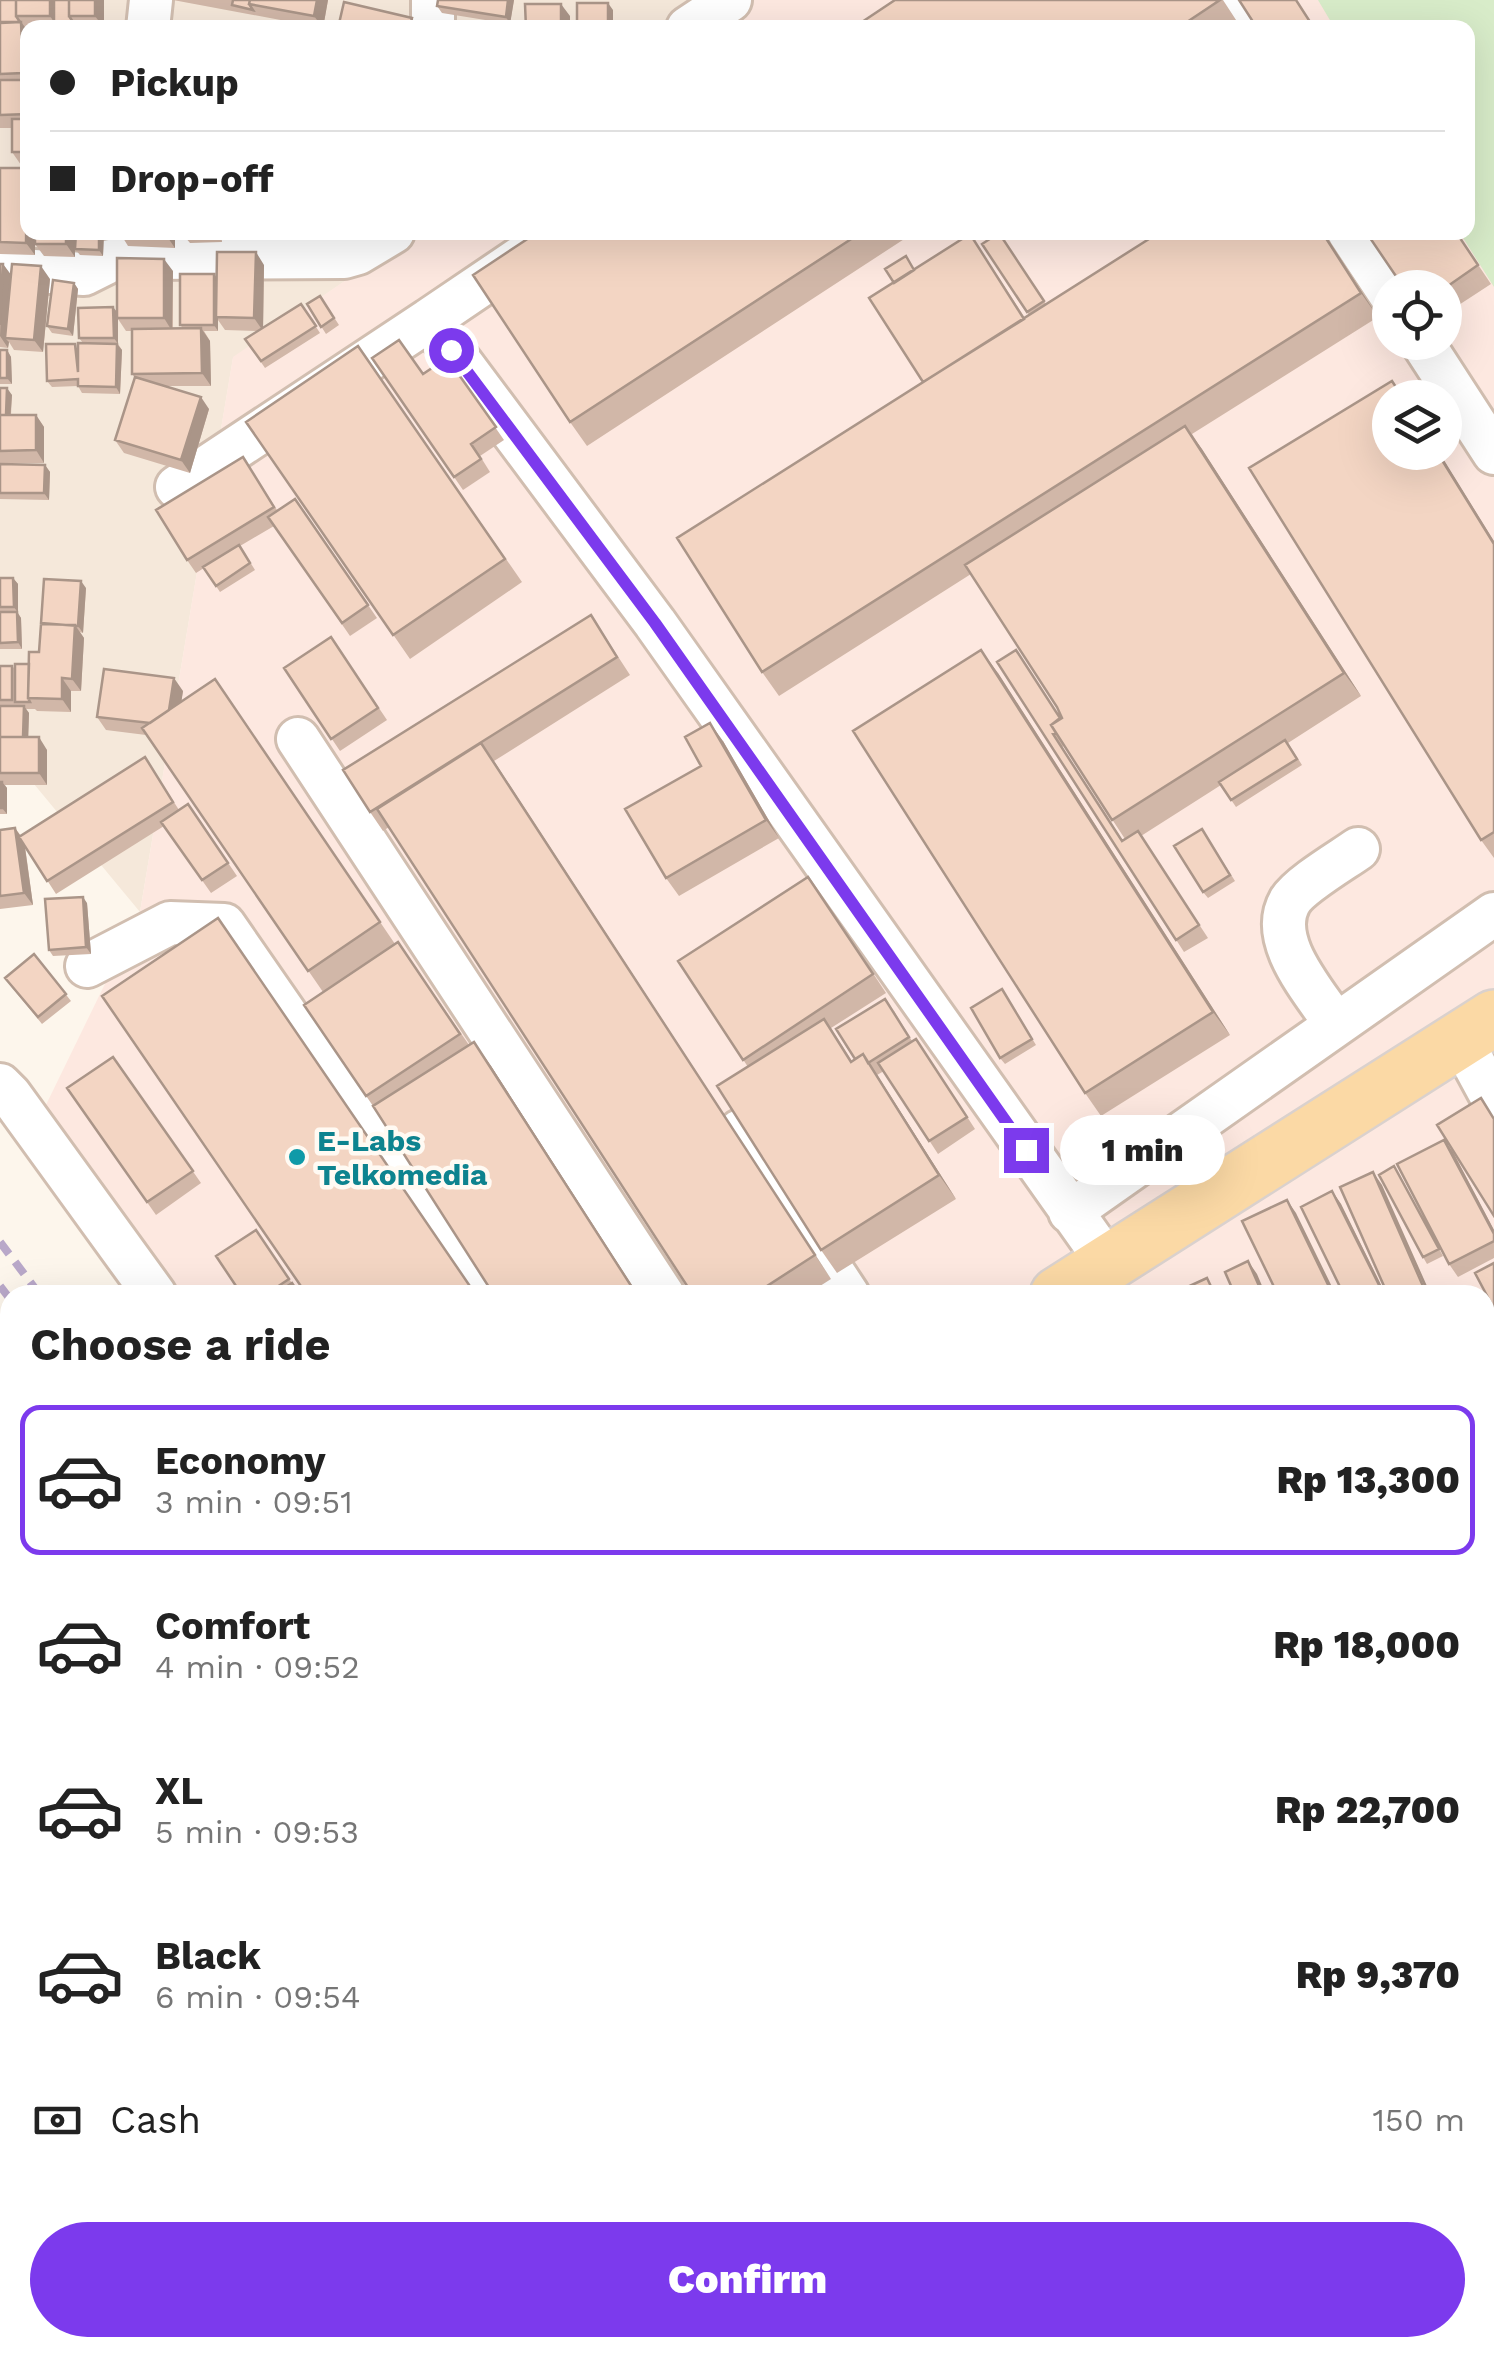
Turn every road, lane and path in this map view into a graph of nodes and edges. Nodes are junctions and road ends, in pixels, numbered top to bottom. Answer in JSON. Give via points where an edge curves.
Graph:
{"nodes":[{"id":1,"x":730,"y":0,"type":"edge"},
{"id":2,"x":700,"y":20,"type":"edge"},
{"id":3,"x":379,"y":240,"type":"edge"},
{"id":4,"x":547,"y":240,"type":"edge"},
{"id":5,"x":1355,"y":240,"type":"edge"},
{"id":6,"x":111,"y":246,"type":"edge"},
{"id":7,"x":0,"y":269,"type":"edge"},
{"id":8,"x":1375,"y":270,"type":"edge"},
{"id":9,"x":428,"y":320,"type":"junction"},
{"id":10,"x":1434,"y":360,"type":"edge"},
{"id":11,"x":1494,"y":453,"type":"edge"},
{"id":12,"x":177,"y":488,"type":"dead end"},
{"id":13,"x":298,"y":739,"type":"dead end"},
{"id":14,"x":1358,"y":849,"type":"dead end"},
{"id":15,"x":1494,"y":914,"type":"edge"},
{"id":16,"x":87,"y":966,"type":"dead end"},
{"id":17,"x":1336,"y":1025,"type":"junction"},
{"id":18,"x":1477,"y":1029,"type":"edge"},
{"id":19,"x":0,"y":1048,"type":"edge"},
{"id":20,"x":5,"y":1090,"type":"edge"},
{"id":21,"x":1494,"y":1100,"type":"edge"},
{"id":22,"x":740,"y":1132,"type":"edge"},
{"id":23,"x":1070,"y":1212,"type":"junction"},
{"id":24,"x":1108,"y":1263,"type":"junction"},
{"id":25,"x":148,"y":1285,"type":"edge"},
{"id":26,"x":473,"y":1285,"type":"edge"},
{"id":27,"x":656,"y":1285,"type":"edge"},
{"id":28,"x":841,"y":1285,"type":"edge"},
{"id":29,"x":1074,"y":1285,"type":"edge"}],
"edges":[{"from":1,"to":2,"type":"street"},
{"from":3,"to":6,"type":"street","via":[[344,257]]},
{"from":4,"to":9,"type":"street"},
{"from":5,"to":8,"type":"street"},
{"from":6,"to":7,"type":"street","via":[[84,274]]},
{"from":9,"to":12,"type":"street"},
{"from":9,"to":23,"type":"street","via":[[655,623]]},
{"from":10,"to":11,"type":"street"},
{"from":13,"to":27,"type":"street"},
{"from":14,"to":17,"type":"street","via":[[1292,898],[1282,924],[1292,954]]},
{"from":15,"to":17,"type":"street"},
{"from":16,"to":26,"type":"street","via":[[170,922],[224,926]]},
{"from":17,"to":23,"type":"street"},
{"from":18,"to":21,"type":"street"},
{"from":18,"to":24,"type":"main road"},
{"from":19,"to":20,"type":"street"},
{"from":20,"to":25,"type":"street"},
{"from":22,"to":28,"type":"street"},
{"from":23,"to":24,"type":"street"},
{"from":24,"to":29,"type":"main road"}]}
